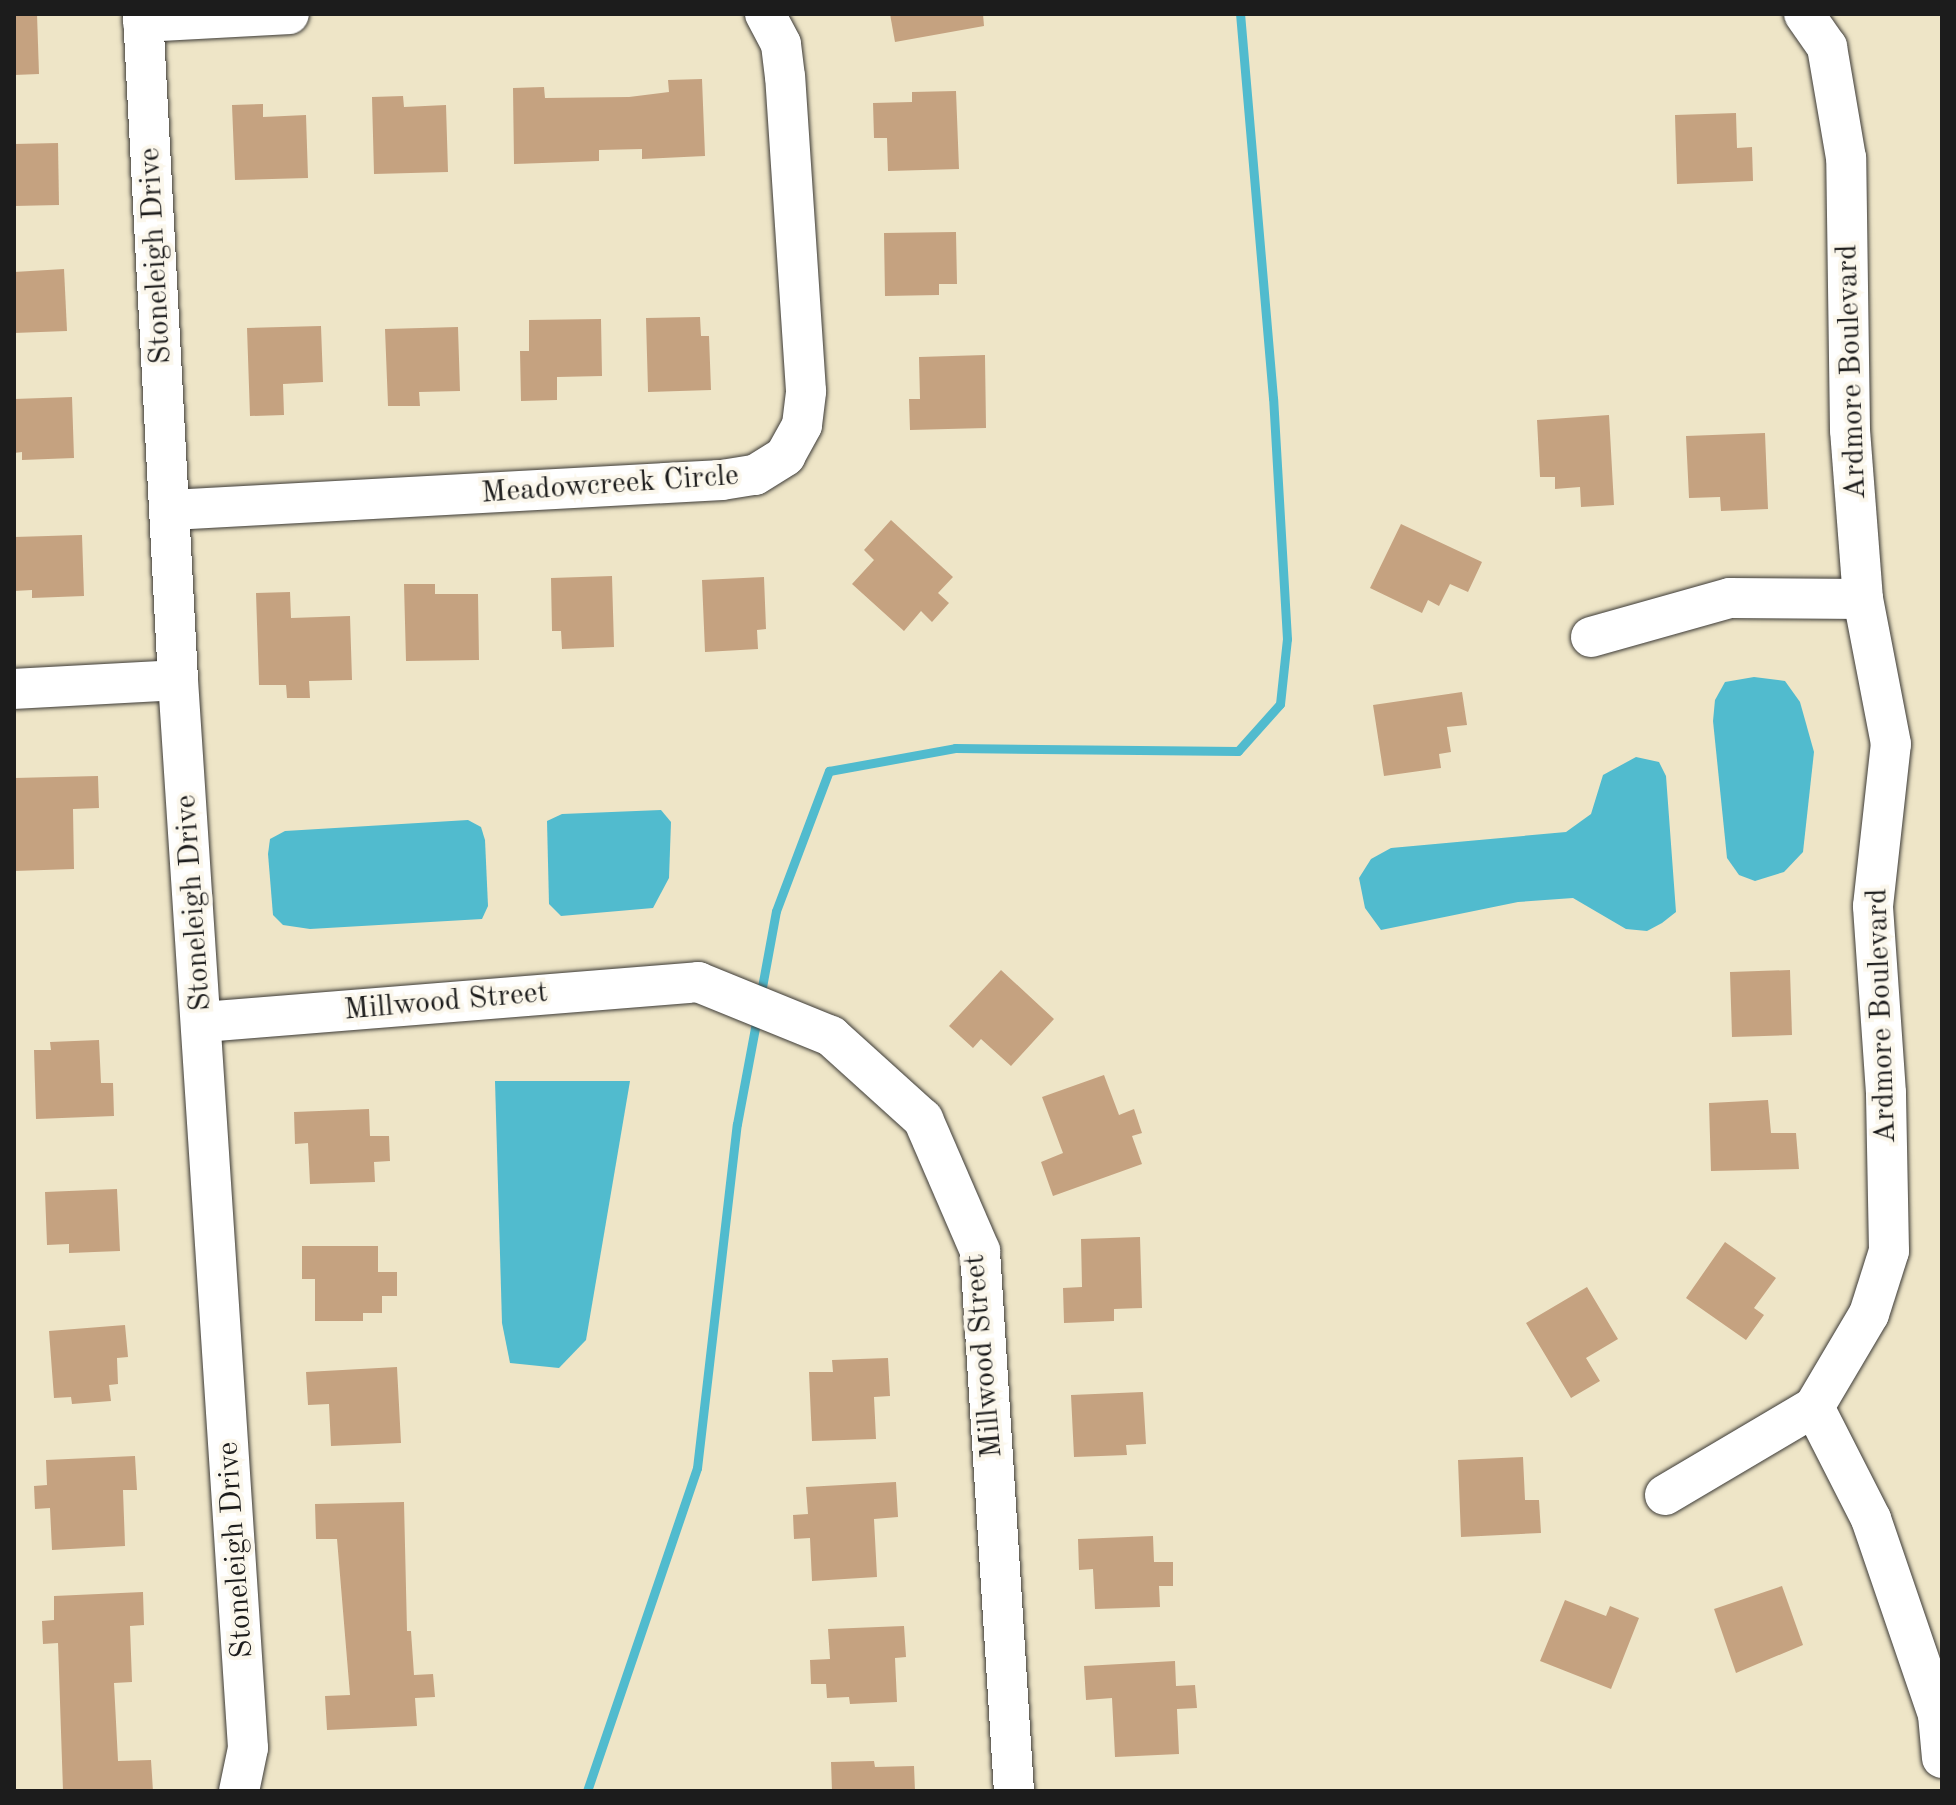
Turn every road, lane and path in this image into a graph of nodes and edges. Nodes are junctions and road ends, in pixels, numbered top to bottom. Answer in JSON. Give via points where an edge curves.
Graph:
{"nodes":[{"id":1,"x":289,"y":14,"type":"edge"},
{"id":2,"x":765,"y":14,"type":"edge"},
{"id":3,"x":1804,"y":14,"type":"edge"},
{"id":4,"x":143,"y":18,"type":"edge"},
{"id":5,"x":171,"y":510,"type":"junction"},
{"id":6,"x":1863,"y":599,"type":"junction"},
{"id":7,"x":1591,"y":637,"type":"dead end"},
{"id":8,"x":178,"y":680,"type":"junction"},
{"id":9,"x":14,"y":689,"type":"edge"},
{"id":10,"x":203,"y":1022,"type":"junction"},
{"id":11,"x":1814,"y":1407,"type":"junction"},
{"id":12,"x":1665,"y":1495,"type":"dead end"},
{"id":13,"x":1942,"y":1758,"type":"edge"},
{"id":14,"x":239,"y":1791,"type":"edge"},
{"id":15,"x":1014,"y":1791,"type":"edge"}],
"edges":[{"from":1,"to":4,"type":"street"},
{"from":2,"to":5,"type":"street","name":"Meadowcreek Circle","via":[[781,44],[785,77],[806,391],[802,425],[785,456],[755,475],[722,480]]},
{"from":3,"to":6,"type":"street","name":"Ardmore Boulevard","via":[[1827,47],[1846,158],[1850,430]]},
{"from":4,"to":5,"type":"street","name":"Stoneleigh Drive"},
{"from":5,"to":8,"type":"street","name":"Stoneleigh Drive"},
{"from":6,"to":7,"type":"street","via":[[1730,598]]},
{"from":6,"to":11,"type":"street","name":"Ardmore Boulevard","via":[[1891,744],[1873,906],[1886,1093],[1889,1251],[1869,1314]]},
{"from":8,"to":9,"type":"street"},
{"from":8,"to":10,"type":"street","name":"Stoneleigh Drive"},
{"from":10,"to":14,"type":"street","name":"Stoneleigh Drive","via":[[248,1748]]},
{"from":10,"to":15,"type":"street","name":"Millwood Street","via":[[698,982],[831,1036],[923,1119],[980,1251]]},
{"from":11,"to":12,"type":"street","name":"Ardmore Boulevard"},
{"from":11,"to":13,"type":"street","via":[[1871,1519],[1938,1715]]}]}
